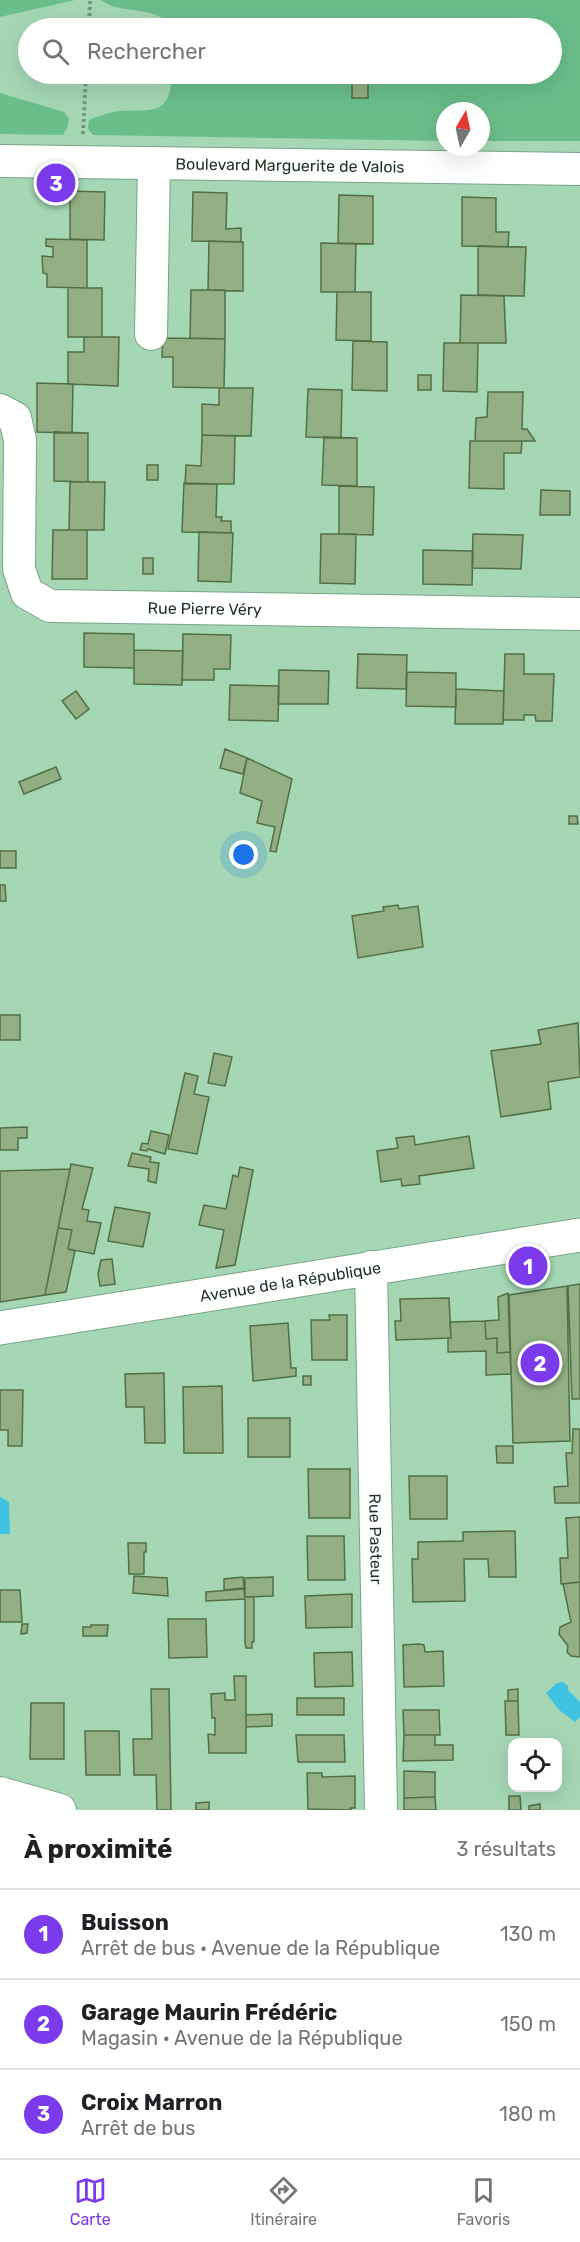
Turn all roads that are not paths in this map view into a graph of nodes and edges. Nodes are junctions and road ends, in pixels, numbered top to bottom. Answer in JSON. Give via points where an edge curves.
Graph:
{"nodes":[{"id":1,"x":0,"y":160,"type":"edge"},
{"id":2,"x":154,"y":163,"type":"junction"},
{"id":3,"x":580,"y":169,"type":"edge"},
{"id":4,"x":151,"y":334,"type":"dead end"},
{"id":5,"x":0,"y":410,"type":"edge"},
{"id":6,"x":580,"y":614,"type":"edge"},
{"id":7,"x":580,"y":1235,"type":"edge"},
{"id":8,"x":371,"y":1267,"type":"junction"},
{"id":9,"x":0,"y":1328,"type":"edge"},
{"id":10,"x":0,"y":1793,"type":"edge"},
{"id":11,"x":60,"y":1810,"type":"edge"},
{"id":12,"x":381,"y":1810,"type":"edge"}],
"edges":[{"from":1,"to":2,"type":"street","name":"Boulevard Marguerite de Valois"},
{"from":2,"to":3,"type":"street","name":"Boulevard Marguerite de Valois"},
{"from":2,"to":4,"type":"street"},
{"from":5,"to":6,"type":"street","name":"Rue Pierre Véry","via":[[15,418],[20,440],[19,569],[27,593],[50,606]]},
{"from":7,"to":8,"type":"main road","name":"Avenue de la République"},
{"from":8,"to":9,"type":"main road","name":"Avenue de la République"},
{"from":8,"to":12,"type":"street","name":"Rue Pasteur"},
{"from":10,"to":11,"type":"street"}]}
